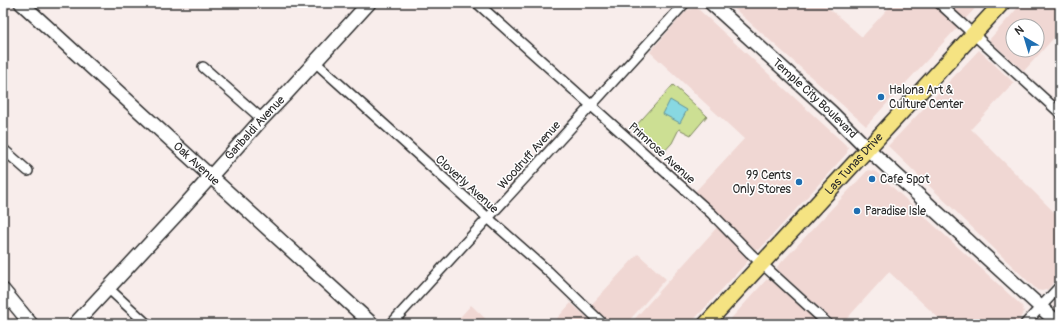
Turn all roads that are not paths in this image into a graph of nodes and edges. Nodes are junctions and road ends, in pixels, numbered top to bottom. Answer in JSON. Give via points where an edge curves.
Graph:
{"nodes":[{"id":1,"x":21,"y":3,"type":"edge"},
{"id":2,"x":369,"y":3,"type":"edge"},
{"id":3,"x":477,"y":3,"type":"edge"},
{"id":4,"x":685,"y":3,"type":"edge"},
{"id":5,"x":711,"y":3,"type":"edge"},
{"id":6,"x":940,"y":3,"type":"edge"},
{"id":7,"x":1002,"y":3,"type":"edge"},
{"id":8,"x":973,"y":34,"type":"junction"},
{"id":9,"x":315,"y":62,"type":"junction"},
{"id":10,"x":203,"y":67,"type":"dead end"},
{"id":11,"x":590,"y":106,"type":"junction"},
{"id":12,"x":1060,"y":113,"type":"edge"},
{"id":13,"x":262,"y":119,"type":"junction"},
{"id":14,"x":3,"y":149,"type":"edge"},
{"id":15,"x":868,"y":149,"type":"junction"},
{"id":16,"x":28,"y":171,"type":"dead end"},
{"id":17,"x":210,"y":176,"type":"junction"},
{"id":18,"x":488,"y":218,"type":"junction"},
{"id":19,"x":762,"y":263,"type":"junction"},
{"id":20,"x":1060,"y":286,"type":"edge"},
{"id":21,"x":108,"y":288,"type":"junction"},
{"id":22,"x":3,"y":290,"type":"edge"},
{"id":23,"x":1041,"y":307,"type":"junction"},
{"id":24,"x":30,"y":324,"type":"edge"},
{"id":25,"x":75,"y":324,"type":"edge"},
{"id":26,"x":147,"y":324,"type":"edge"},
{"id":27,"x":372,"y":324,"type":"edge"},
{"id":28,"x":391,"y":324,"type":"edge"},
{"id":29,"x":603,"y":324,"type":"edge"},
{"id":30,"x":706,"y":324,"type":"edge"},
{"id":31,"x":828,"y":324,"type":"edge"},
{"id":32,"x":1025,"y":324,"type":"edge"},
{"id":33,"x":1059,"y":324,"type":"edge"}],
"edges":[{"from":1,"to":17,"type":"street","name":"Oak Avenue"},
{"from":2,"to":9,"type":"street","name":"Garibaldi Avenue"},
{"from":3,"to":11,"type":"street","name":"Primrose Avenue"},
{"from":4,"to":11,"type":"street","name":"Woodruff Avenue"},
{"from":5,"to":15,"type":"street","name":"Temple City Boulevard"},
{"from":6,"to":8,"type":"street"},
{"from":7,"to":8,"type":"main road","name":"Las Tunas Drive"},
{"from":8,"to":12,"type":"street"},
{"from":8,"to":15,"type":"main road","name":"Las Tunas Drive"},
{"from":9,"to":13,"type":"street","name":"Garibaldi Avenue"},
{"from":9,"to":18,"type":"street","name":"Cloverly Avenue"},
{"from":10,"to":13,"type":"street"},
{"from":11,"to":18,"type":"street","name":"Woodruff Avenue"},
{"from":11,"to":19,"type":"street","name":"Primrose Avenue","via":[[712,214]]},
{"from":13,"to":17,"type":"street","name":"Garibaldi Avenue"},
{"from":14,"to":16,"type":"street"},
{"from":15,"to":19,"type":"main road","name":"Las Tunas Drive"},
{"from":15,"to":23,"type":"street","name":"Temple City Boulevard"},
{"from":17,"to":21,"type":"street","name":"Garibaldi Avenue"},
{"from":17,"to":27,"type":"street","name":"Oak Avenue"},
{"from":18,"to":28,"type":"street","name":"Woodruff Avenue"},
{"from":18,"to":29,"type":"street","name":"Cloverly Avenue"},
{"from":19,"to":30,"type":"main road","name":"Las Tunas Drive"},
{"from":19,"to":31,"type":"street","name":"Primrose Avenue"},
{"from":20,"to":23,"type":"street"},
{"from":21,"to":25,"type":"street","name":"Garibaldi Avenue"},
{"from":21,"to":26,"type":"street"},
{"from":22,"to":24,"type":"street"},
{"from":23,"to":32,"type":"street"},
{"from":23,"to":33,"type":"street","name":"Temple City Boulevard"}]}
